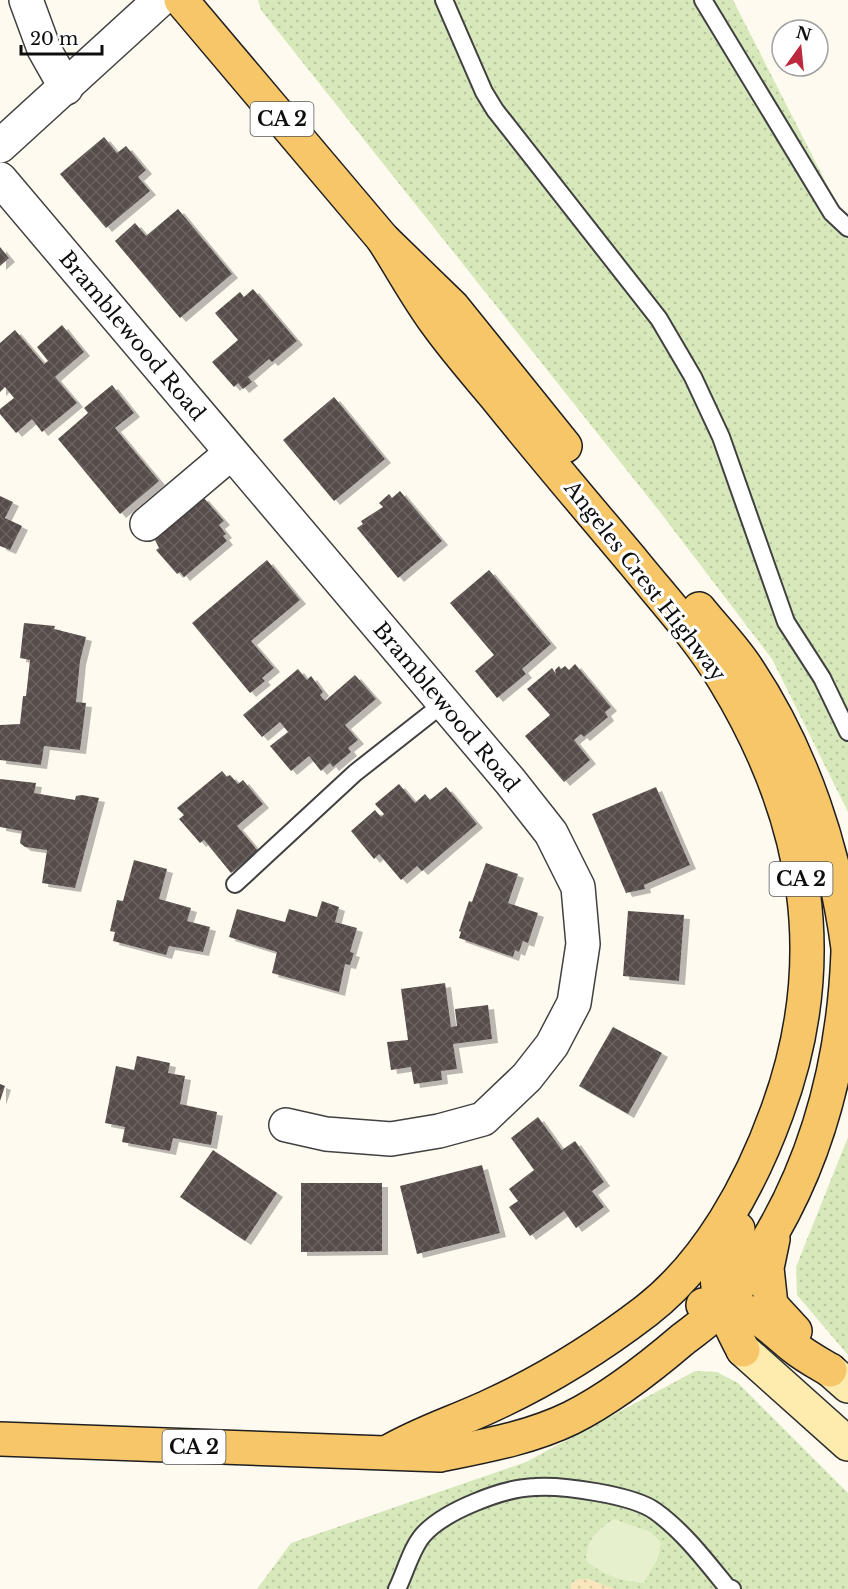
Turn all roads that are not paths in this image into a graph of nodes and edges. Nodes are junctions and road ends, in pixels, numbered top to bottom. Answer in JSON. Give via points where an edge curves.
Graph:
{"nodes":[{"id":1,"x":26,"y":0,"type":"edge"},
{"id":2,"x":160,"y":0,"type":"edge"},
{"id":3,"x":181,"y":0,"type":"edge"},
{"id":4,"x":444,"y":0,"type":"edge"},
{"id":5,"x":703,"y":0,"type":"edge"},
{"id":6,"x":66,"y":88,"type":"junction"},
{"id":7,"x":0,"y":146,"type":"edge"},
{"id":8,"x":0,"y":179,"type":"edge"},
{"id":9,"x":848,"y":228,"type":"edge"},
{"id":10,"x":383,"y":239,"type":"junction"},
{"id":11,"x":231,"y":453,"type":"junction"},
{"id":12,"x":147,"y":524,"type":"dead end"},
{"id":13,"x":444,"y":703,"type":"junction"},
{"id":14,"x":848,"y":732,"type":"edge"},
{"id":15,"x":235,"y":884,"type":"dead end"},
{"id":16,"x":848,"y":950,"type":"edge"},
{"id":17,"x":783,"y":1096,"type":"junction"},
{"id":18,"x":286,"y":1125,"type":"dead end"},
{"id":19,"x":774,"y":1232,"type":"junction"},
{"id":20,"x":723,"y":1306,"type":"junction"},
{"id":21,"x":743,"y":1350,"type":"junction"},
{"id":22,"x":661,"y":1358,"type":"junction"},
{"id":23,"x":839,"y":1378,"type":"edge"},
{"id":24,"x":0,"y":1439,"type":"edge"},
{"id":25,"x":848,"y":1444,"type":"edge"},
{"id":26,"x":388,"y":1452,"type":"junction"},
{"id":27,"x":397,"y":1589,"type":"edge"},
{"id":28,"x":732,"y":1589,"type":"edge"}],
"edges":[{"from":1,"to":6,"type":"street","via":[[44,49]]},
{"from":2,"to":6,"type":"street"},
{"from":3,"to":10,"type":"main road","name":"Angeles Crest Highway","number":"CA 2"},
{"from":4,"to":14,"type":"lane","via":[[495,110],[659,319],[693,377],[721,437],[786,622],[822,678]]},
{"from":5,"to":9,"type":"lane","via":[[832,213]]},
{"from":6,"to":7,"type":"street"},
{"from":8,"to":11,"type":"street","name":"Bramblewood Road"},
{"from":10,"to":16,"type":"main road","name":"Angeles Crest Highway","number":"CA 2","via":[[453,307],[747,668],[785,737],[820,822],[841,897]]},
{"from":10,"to":17,"type":"main road","name":"Angeles Crest Highway","number":"CA 2","via":[[437,324],[681,619],[724,678],[764,754],[792,832],[808,935],[803,1022]]},
{"from":11,"to":12,"type":"street"},
{"from":11,"to":13,"type":"street","name":"Bramblewood Road"},
{"from":13,"to":15,"type":"lane","via":[[355,773]]},
{"from":13,"to":18,"type":"street","name":"Bramblewood Road","via":[[551,833],[578,887],[584,944],[574,1003],[546,1053],[483,1119],[391,1139],[326,1134]]},
{"from":16,"to":19,"type":"main road","name":"Angeles Crest Highway","number":"CA 2","via":[[846,1001],[824,1118],[804,1173]]},
{"from":17,"to":20,"type":"main road","via":[[781,1141],[766,1181],[720,1258],[718,1280]]},
{"from":17,"to":26,"type":"main road","name":"Angeles Crest Highway","number":"CA 2","via":[[766,1142],[706,1248],[649,1310],[574,1362]]},
{"from":19,"to":20,"type":"main road","name":"Angeles Crest Highway","number":"CA 2"},
{"from":19,"to":23,"type":"main road","via":[[767,1268],[771,1305]]},
{"from":20,"to":21,"type":"main road"},
{"from":20,"to":22,"type":"main road","name":"Angeles Crest Highway","number":"CA 2"},
{"from":20,"to":23,"type":"main road","via":[[758,1315],[796,1349]]},
{"from":20,"to":26,"type":"main road","via":[[697,1306],[676,1318],[619,1366],[569,1395],[436,1443]]},
{"from":21,"to":22,"type":"main road","via":[[724,1344],[702,1346]]},
{"from":21,"to":25,"type":"street"},
{"from":22,"to":26,"type":"main road","name":"Angeles Crest Highway","number":"CA 2","via":[[570,1418],[501,1443],[440,1455]]},
{"from":24,"to":26,"type":"main road","name":"Angeles Crest Highway","number":"CA 2"},
{"from":27,"to":28,"type":"lane","via":[[422,1536],[443,1520],[505,1492],[535,1487],[608,1494],[653,1509]]}]}
